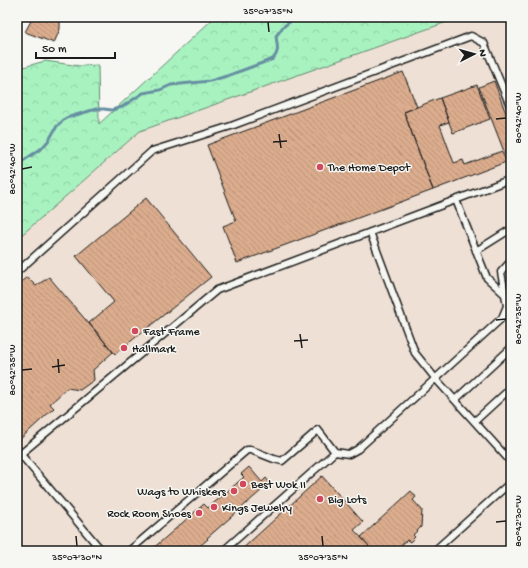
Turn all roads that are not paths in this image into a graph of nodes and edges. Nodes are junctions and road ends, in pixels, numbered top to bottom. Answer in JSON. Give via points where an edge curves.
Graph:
{"nodes":[{"id":1,"x":511,"y":108,"type":"edge"},
{"id":2,"x":511,"y":180,"type":"edge"},
{"id":3,"x":456,"y":200,"type":"junction"},
{"id":4,"x":511,"y":229,"type":"edge"},
{"id":5,"x":370,"y":232,"type":"junction"},
{"id":6,"x":476,"y":251,"type":"junction"},
{"id":7,"x":511,"y":261,"type":"edge"},
{"id":8,"x":17,"y":272,"type":"edge"},
{"id":9,"x":505,"y":294,"type":"junction"},
{"id":10,"x":511,"y":300,"type":"edge"},
{"id":11,"x":511,"y":348,"type":"edge"},
{"id":12,"x":436,"y":378,"type":"junction"},
{"id":13,"x":511,"y":388,"type":"edge"},
{"id":14,"x":455,"y":400,"type":"junction"},
{"id":15,"x":475,"y":421,"type":"junction"},
{"id":16,"x":334,"y":452,"type":"junction"},
{"id":17,"x":18,"y":453,"type":"edge"},
{"id":18,"x":510,"y":457,"type":"edge"},
{"id":19,"x":511,"y":482,"type":"edge"},
{"id":20,"x":102,"y":551,"type":"edge"},
{"id":21,"x":129,"y":551,"type":"edge"},
{"id":22,"x":224,"y":551,"type":"edge"},
{"id":23,"x":434,"y":551,"type":"edge"}],
"edges":[{"from":1,"to":8,"type":"lane","via":[[484,43],[471,36],[231,126],[152,151]]},
{"from":2,"to":3,"type":"lane"},
{"from":3,"to":5,"type":"lane"},
{"from":3,"to":6,"type":"lane"},
{"from":4,"to":6,"type":"lane"},
{"from":5,"to":12,"type":"lane","via":[[415,353]]},
{"from":5,"to":17,"type":"lane","via":[[217,290]]},
{"from":6,"to":9,"type":"lane","via":[[487,278]]},
{"from":7,"to":9,"type":"lane","via":[[501,272]]},
{"from":9,"to":10,"type":"lane"},
{"from":9,"to":12,"type":"lane","via":[[507,306],[502,318]]},
{"from":11,"to":14,"type":"lane"},
{"from":12,"to":14,"type":"lane"},
{"from":12,"to":16,"type":"lane","via":[[358,449],[349,454]]},
{"from":13,"to":15,"type":"lane"},
{"from":14,"to":15,"type":"lane"},
{"from":15,"to":18,"type":"lane"},
{"from":16,"to":21,"type":"lane","via":[[318,430],[282,461],[248,450]]},
{"from":16,"to":22,"type":"lane"},
{"from":17,"to":20,"type":"lane"},
{"from":19,"to":23,"type":"lane"}]}
